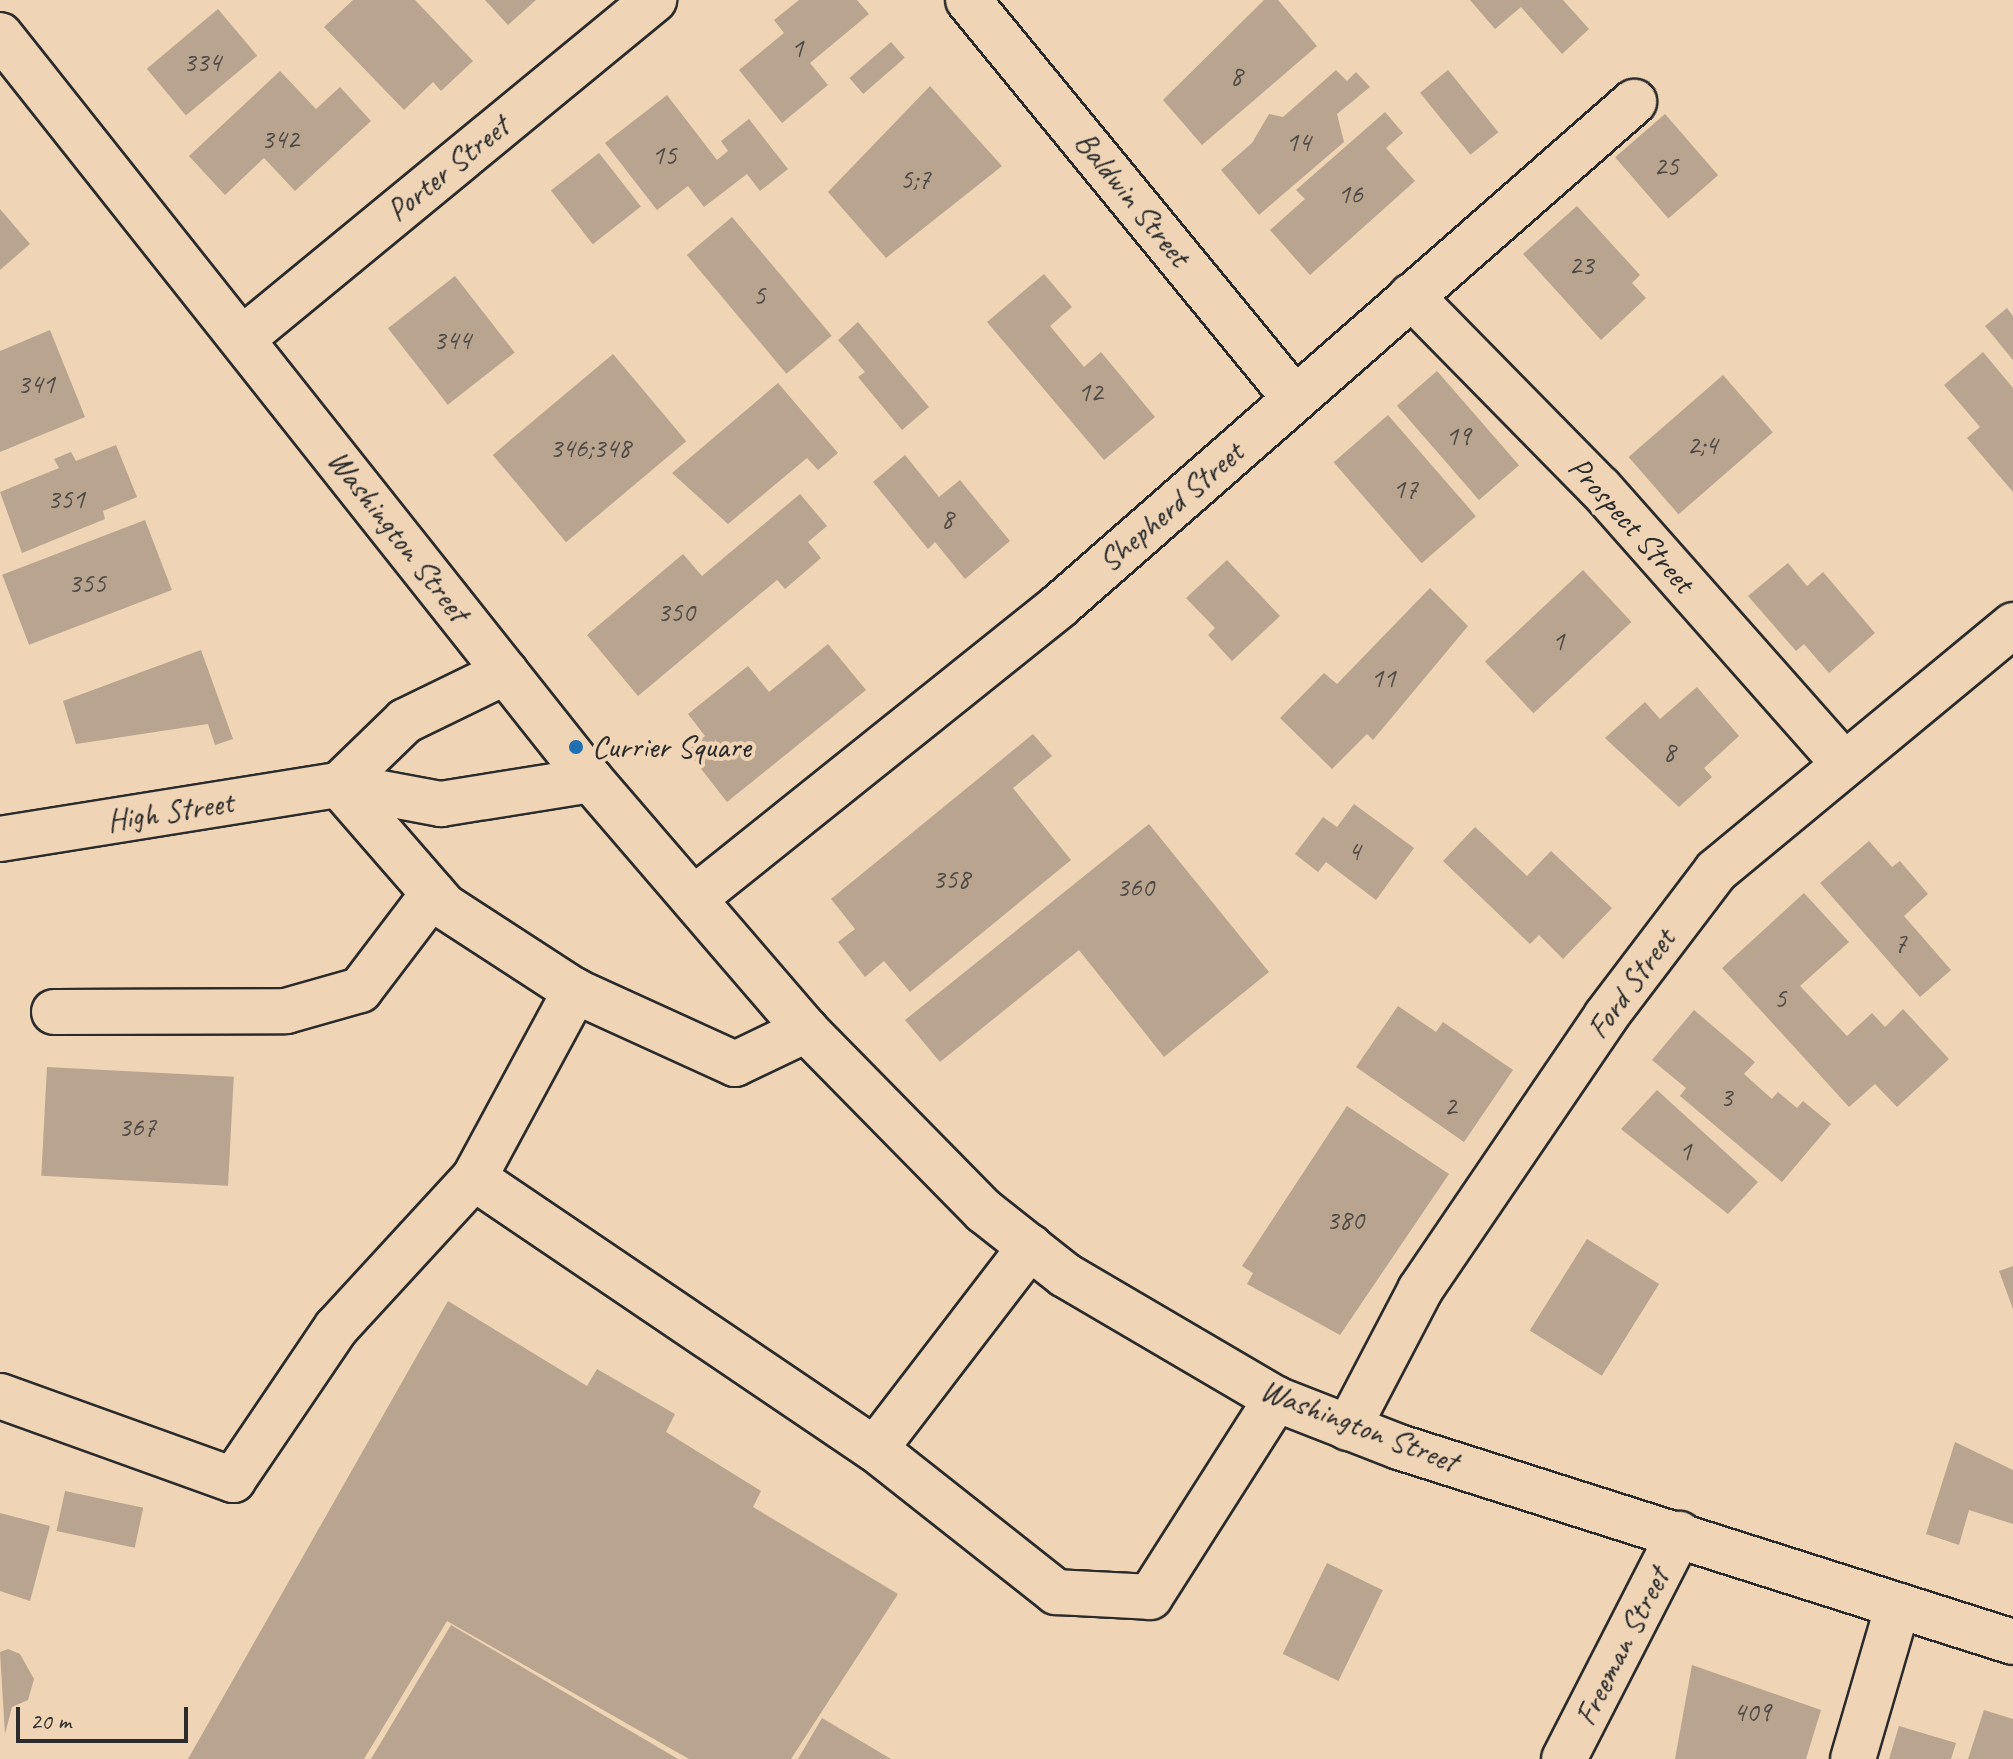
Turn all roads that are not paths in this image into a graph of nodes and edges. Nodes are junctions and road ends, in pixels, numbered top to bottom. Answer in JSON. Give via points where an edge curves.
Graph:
{"nodes":[{"id":1,"x":654,"y":0,"type":"edge"},
{"id":2,"x":968,"y":0,"type":"edge"},
{"id":3,"x":0,"y":35,"type":"edge"},
{"id":4,"x":1634,"y":102,"type":"dead end"},
{"id":5,"x":1411,"y":296,"type":"junction"},
{"id":6,"x":242,"y":339,"type":"junction"},
{"id":7,"x":1295,"y":399,"type":"junction"},
{"id":8,"x":2013,"y":625,"type":"edge"},
{"id":9,"x":506,"y":672,"type":"junction"},
{"id":10,"x":1842,"y":762,"type":"junction"},
{"id":11,"x":591,"y":780,"type":"junction"},
{"id":12,"x":339,"y":785,"type":"junction"},
{"id":13,"x":0,"y":839,"type":"edge"},
{"id":14,"x":433,"y":894,"type":"junction"},
{"id":15,"x":696,"y":897,"type":"junction"},
{"id":16,"x":575,"y":991,"type":"junction"},
{"id":17,"x":54,"y":1012,"type":"dead end"},
{"id":18,"x":806,"y":1030,"type":"junction"},
{"id":19,"x":474,"y":1178,"type":"junction"},
{"id":20,"x":1030,"y":1247,"type":"junction"},
{"id":21,"x":0,"y":1396,"type":"edge"},
{"id":22,"x":1276,"y":1399,"type":"junction"},
{"id":23,"x":1348,"y":1428,"type":"junction"},
{"id":24,"x":875,"y":1449,"type":"junction"},
{"id":25,"x":1679,"y":1534,"type":"junction"},
{"id":26,"x":1898,"y":1605,"type":"junction"},
{"id":27,"x":2013,"y":1642,"type":"edge"},
{"id":28,"x":1564,"y":1759,"type":"edge"},
{"id":29,"x":1853,"y":1759,"type":"edge"}],
"edges":[{"from":1,"to":6,"type":"street","name":"Porter Street"},
{"from":2,"to":7,"type":"street","name":"Baldwin Street"},
{"from":3,"to":6,"type":"street","name":"Washington Street"},
{"from":4,"to":5,"type":"street","name":"Shepherd Street"},
{"from":5,"to":7,"type":"street","name":"Shepherd Street"},
{"from":5,"to":10,"type":"street","name":"Prospect Street","via":[[1600,488]]},
{"from":6,"to":9,"type":"street","name":"Washington Street"},
{"from":7,"to":15,"type":"street","name":"Shepherd Street","via":[[1059,606]]},
{"from":8,"to":10,"type":"street","name":"Ford Street"},
{"from":9,"to":11,"type":"street","name":"Washington Street"},
{"from":9,"to":12,"type":"street","via":[[405,721]]},
{"from":10,"to":23,"type":"street","name":"Ford Street","via":[[1716,871],[1661,941],[1420,1290]]},
{"from":11,"to":12,"type":"street","name":"High Street","via":[[441,804]]},
{"from":11,"to":15,"type":"street","name":"Washington Street"},
{"from":12,"to":13,"type":"street","name":"High Street"},
{"from":12,"to":14,"type":"street"},
{"from":14,"to":16,"type":"street"},
{"from":14,"to":17,"type":"street","via":[[360,990],[286,1011]]},
{"from":15,"to":18,"type":"street","name":"Washington Street"},
{"from":16,"to":18,"type":"street","via":[[735,1064]]},
{"from":16,"to":19,"type":"street"},
{"from":18,"to":20,"type":"street","name":"Washington Street","via":[[912,1145]]},
{"from":19,"to":21,"type":"street","via":[[336,1328],[233,1480]]},
{"from":19,"to":24,"type":"street"},
{"from":20,"to":22,"type":"street","name":"Washington Street"},
{"from":20,"to":24,"type":"street"},
{"from":22,"to":23,"type":"street","name":"Washington Street"},
{"from":22,"to":24,"type":"street","via":[[1150,1597],[1056,1592]]},
{"from":23,"to":25,"type":"street","name":"Washington Street"},
{"from":25,"to":26,"type":"street","name":"Washington Street"},
{"from":25,"to":28,"type":"street","name":"Freeman Street"},
{"from":26,"to":27,"type":"street","name":"Washington Street"},
{"from":26,"to":29,"type":"street"}]}
